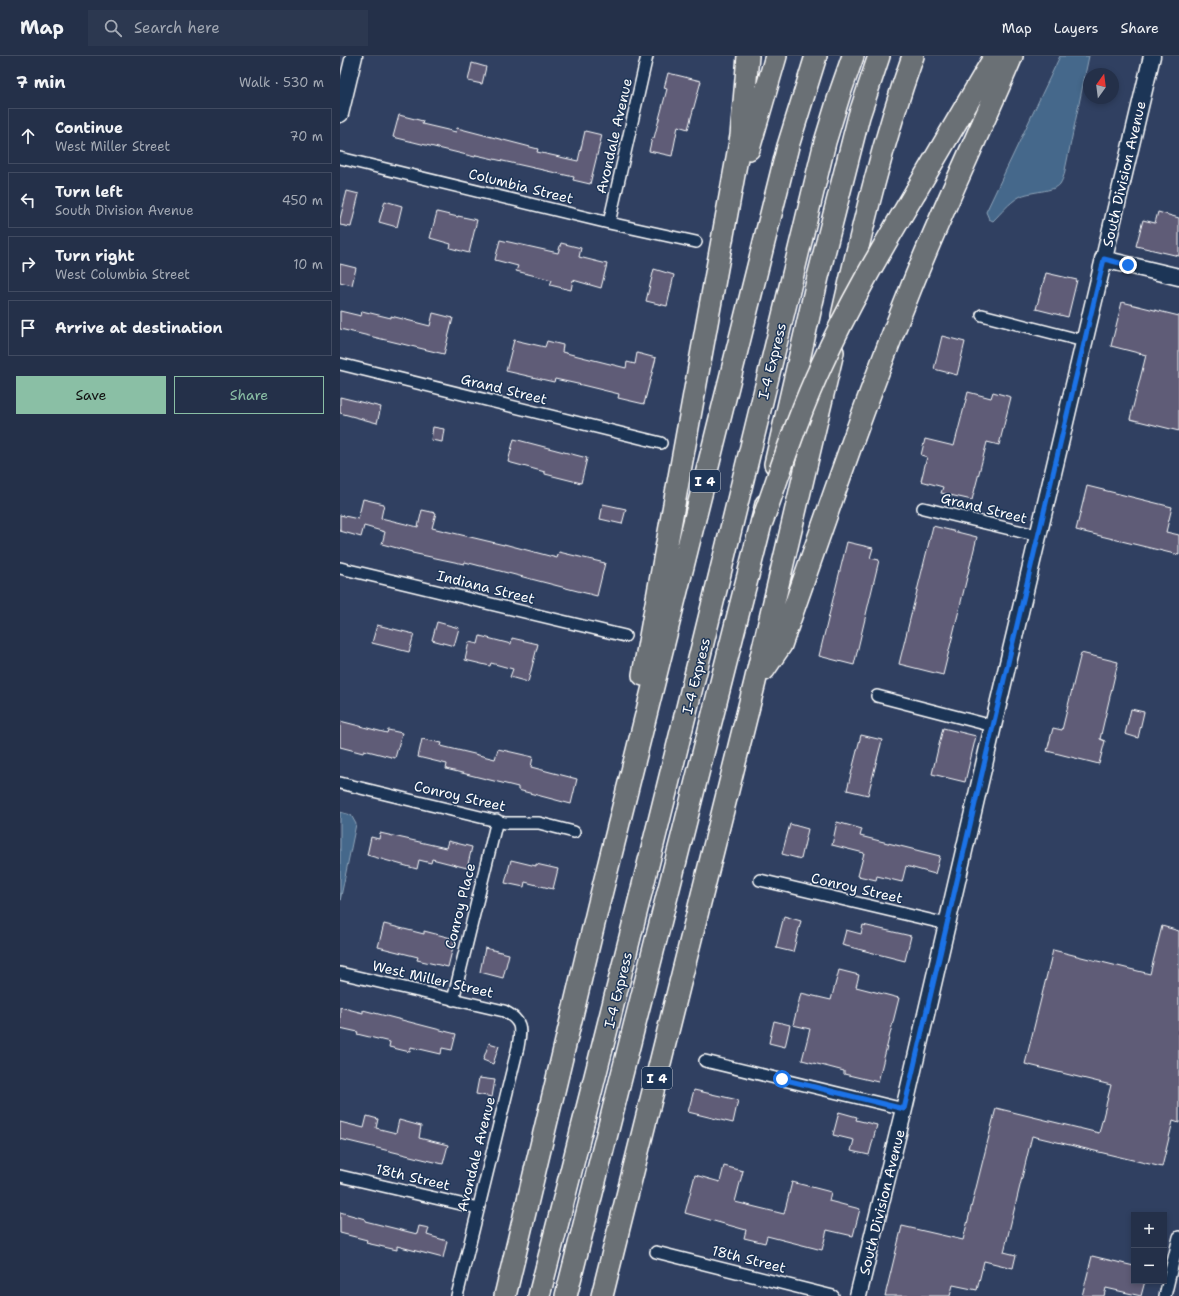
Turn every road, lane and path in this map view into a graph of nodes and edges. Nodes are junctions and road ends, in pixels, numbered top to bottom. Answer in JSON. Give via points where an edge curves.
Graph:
{"nodes":[{"id":1,"x":354,"y":56,"type":"edge"},
{"id":2,"x":647,"y":56,"type":"edge"},
{"id":3,"x":748,"y":56,"type":"edge"},
{"id":4,"x":776,"y":56,"type":"edge"},
{"id":5,"x":816,"y":56,"type":"edge"},
{"id":6,"x":853,"y":56,"type":"edge"},
{"id":7,"x":879,"y":56,"type":"edge"},
{"id":8,"x":913,"y":56,"type":"edge"},
{"id":9,"x":995,"y":56,"type":"edge"},
{"id":10,"x":1012,"y":56,"type":"edge"},
{"id":11,"x":1152,"y":56,"type":"edge"},
{"id":12,"x":340,"y":114,"type":"edge"},
{"id":13,"x":340,"y":158,"type":"edge"},
{"id":14,"x":609,"y":223,"type":"junction"},
{"id":15,"x":722,"y":241,"type":"junction"},
{"id":16,"x":696,"y":242,"type":"dead end"},
{"id":17,"x":1104,"y":259,"type":"junction"},
{"id":18,"x":1179,"y":277,"type":"edge"},
{"id":19,"x":982,"y":315,"type":"dead end"},
{"id":20,"x":1084,"y":341,"type":"junction"},
{"id":21,"x":340,"y":364,"type":"edge"},
{"id":22,"x":661,"y":443,"type":"dead end"},
{"id":23,"x":923,"y":508,"type":"dead end"},
{"id":24,"x":762,"y":522,"type":"junction"},
{"id":25,"x":1039,"y":536,"type":"junction"},
{"id":26,"x":340,"y":568,"type":"edge"},
{"id":27,"x":626,"y":636,"type":"dead end"},
{"id":28,"x":755,"y":682,"type":"junction"},
{"id":29,"x":877,"y":696,"type":"dead end"},
{"id":30,"x":993,"y":726,"type":"junction"},
{"id":31,"x":340,"y":783,"type":"edge"},
{"id":32,"x":497,"y":820,"type":"junction"},
{"id":33,"x":574,"y":832,"type":"dead end"},
{"id":34,"x":760,"y":880,"type":"dead end"},
{"id":35,"x":598,"y":907,"type":"junction"},
{"id":36,"x":947,"y":924,"type":"junction"},
{"id":37,"x":340,"y":973,"type":"edge"},
{"id":38,"x":453,"y":1000,"type":"junction"},
{"id":39,"x":516,"y":1020,"type":"joint"},
{"id":40,"x":705,"y":1060,"type":"dead end"},
{"id":41,"x":904,"y":1109,"type":"junction"},
{"id":42,"x":340,"y":1176,"type":"edge"},
{"id":43,"x":478,"y":1208,"type":"junction"},
{"id":44,"x":1179,"y":1237,"type":"edge"},
{"id":45,"x":656,"y":1252,"type":"dead end"},
{"id":46,"x":456,"y":1296,"type":"edge"},
{"id":47,"x":505,"y":1296,"type":"edge"},
{"id":48,"x":539,"y":1296,"type":"edge"},
{"id":49,"x":566,"y":1296,"type":"edge"},
{"id":50,"x":602,"y":1296,"type":"edge"},
{"id":51,"x":834,"y":1296,"type":"edge"},
{"id":52,"x":858,"y":1296,"type":"edge"},
{"id":53,"x":1165,"y":1296,"type":"edge"}],
"edges":[{"from":1,"to":12,"type":"street"},
{"from":2,"to":14,"type":"street","name":"Avondale Avenue"},
{"from":3,"to":15,"type":"highway","via":[[741,136]]},
{"from":4,"to":15,"type":"highway"},
{"from":5,"to":35,"type":"highway","number":"I 4","via":[[788,146]]},
{"from":6,"to":48,"type":"highway","name":"I-4 Express","via":[[825,142],[708,628]]},
{"from":7,"to":24,"type":"highway","name":"I-4 Express","bridge":true,"via":[[859,116],[818,277]]},
{"from":8,"to":28,"type":"highway","number":"I 4","via":[[865,218]]},
{"from":9,"to":24,"type":"highway","bridge":true,"via":[[878,255],[821,364]]},
{"from":10,"to":28,"type":"highway","via":[[948,198],[907,298],[854,436],[781,645]]},
{"from":11,"to":17,"type":"street","name":"South Division Avenue"},
{"from":13,"to":14,"type":"street","name":"Columbia Street"},
{"from":14,"to":16,"type":"street","name":"Columbia Street"},
{"from":15,"to":35,"type":"highway"},
{"from":17,"to":18,"type":"street"},
{"from":17,"to":20,"type":"street","name":"South Division Avenue"},
{"from":19,"to":20,"type":"street"},
{"from":20,"to":25,"type":"street","name":"South Division Avenue"},
{"from":21,"to":22,"type":"street","name":"Grand Street"},
{"from":23,"to":25,"type":"street","name":"Grand Street"},
{"from":24,"to":49,"type":"highway","name":"I-4 Express"},
{"from":25,"to":30,"type":"street","name":"South Division Avenue"},
{"from":26,"to":27,"type":"street","name":"Indiana Street"},
{"from":28,"to":50,"type":"highway","number":"I 4"},
{"from":29,"to":30,"type":"street"},
{"from":30,"to":36,"type":"street","name":"South Division Avenue"},
{"from":31,"to":32,"type":"street","name":"Conroy Street"},
{"from":32,"to":33,"type":"street","name":"Conroy Street","via":[[505,823],[539,823]]},
{"from":32,"to":38,"type":"street","name":"Conroy Place"},
{"from":34,"to":36,"type":"street","name":"Conroy Street"},
{"from":35,"to":47,"type":"highway","number":"I 4"},
{"from":36,"to":41,"type":"street","name":"South Division Avenue"},
{"from":37,"to":38,"type":"street","name":"West Miller Street"},
{"from":38,"to":39,"type":"street","name":"West Miller Street","via":[[504,1012]]},
{"from":39,"to":43,"type":"street","name":"Avondale Avenue","via":[[521,1028],[518,1047]]},
{"from":40,"to":41,"type":"street"},
{"from":41,"to":52,"type":"street","name":"South Division Avenue"},
{"from":42,"to":43,"type":"street","name":"18th Street"},
{"from":43,"to":46,"type":"street","name":"Avondale Avenue"},
{"from":44,"to":53,"type":"street"},
{"from":45,"to":51,"type":"street","name":"18th Street"}]}
